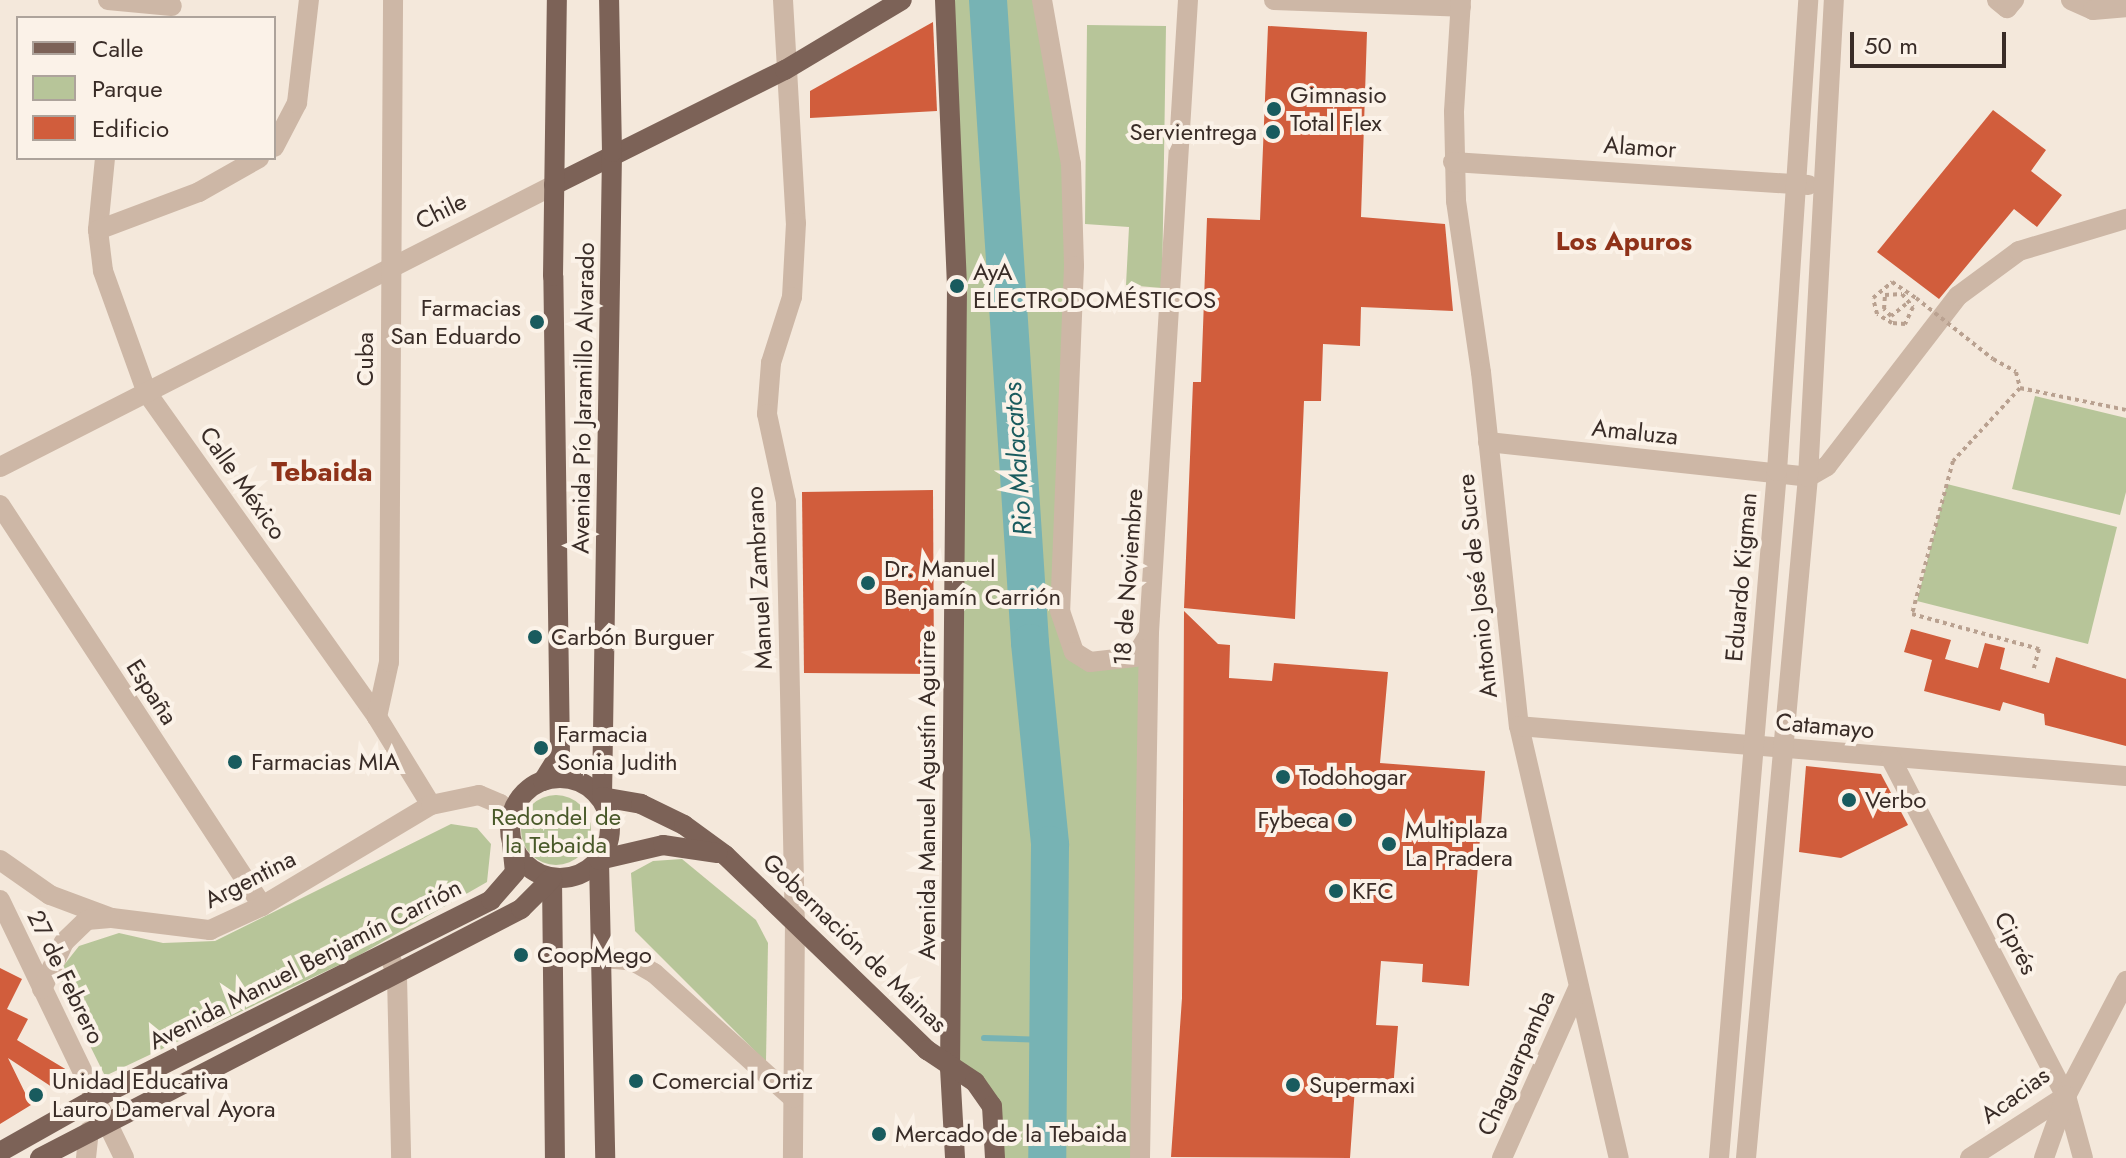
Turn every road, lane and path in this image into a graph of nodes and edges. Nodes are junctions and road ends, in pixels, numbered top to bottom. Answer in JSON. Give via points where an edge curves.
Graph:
{"nodes":[{"id":1,"x":108,"y":0,"type":"edge"},
{"id":2,"x":309,"y":0,"type":"edge"},
{"id":3,"x":393,"y":0,"type":"edge"},
{"id":4,"x":557,"y":0,"type":"edge"},
{"id":5,"x":609,"y":0,"type":"edge"},
{"id":6,"x":783,"y":0,"type":"edge"},
{"id":7,"x":902,"y":0,"type":"edge"},
{"id":8,"x":945,"y":0,"type":"edge"},
{"id":9,"x":1042,"y":0,"type":"edge"},
{"id":10,"x":1188,"y":0,"type":"edge"},
{"id":11,"x":1274,"y":0,"type":"edge"},
{"id":12,"x":1808,"y":0,"type":"edge"},
{"id":13,"x":1834,"y":0,"type":"edge"},
{"id":14,"x":1997,"y":0,"type":"edge"},
{"id":15,"x":2014,"y":0,"type":"edge"},
{"id":16,"x":2071,"y":0,"type":"edge"},
{"id":17,"x":1329,"y":2,"type":"edge"},
{"id":18,"x":1461,"y":4,"type":"edge"},
{"id":19,"x":2126,"y":7,"type":"edge"},
{"id":20,"x":170,"y":8,"type":"edge"},
{"id":21,"x":785,"y":70,"type":"junction"},
{"id":22,"x":276,"y":143,"type":"edge"},
{"id":23,"x":612,"y":152,"type":"junction"},
{"id":24,"x":105,"y":160,"type":"edge"},
{"id":25,"x":255,"y":160,"type":"edge"},
{"id":26,"x":1453,"y":162,"type":"junction"},
{"id":27,"x":1797,"y":183,"type":"junction"},
{"id":28,"x":554,"y":185,"type":"junction"},
{"id":29,"x":1824,"y":187,"type":"junction"},
{"id":30,"x":2126,"y":219,"type":"edge"},
{"id":31,"x":98,"y":230,"type":"junction"},
{"id":32,"x":392,"y":264,"type":"junction"},
{"id":33,"x":1906,"y":304,"type":"dead end"},
{"id":34,"x":2020,"y":388,"type":"junction"},
{"id":35,"x":147,"y":393,"type":"junction"},
{"id":36,"x":2126,"y":410,"type":"edge"},
{"id":37,"x":1488,"y":442,"type":"junction"},
{"id":38,"x":0,"y":467,"type":"edge"},
{"id":39,"x":1777,"y":474,"type":"junction"},
{"id":40,"x":1808,"y":477,"type":"junction"},
{"id":41,"x":0,"y":505,"type":"edge"},
{"id":42,"x":1149,"y":632,"type":"junction"},
{"id":43,"x":2034,"y":668,"type":"dead end"},
{"id":44,"x":377,"y":717,"type":"junction"},
{"id":45,"x":1519,"y":726,"type":"junction"},
{"id":46,"x":1752,"y":745,"type":"junction"},
{"id":47,"x":1784,"y":749,"type":"junction"},
{"id":48,"x":1890,"y":757,"type":"junction"},
{"id":49,"x":2126,"y":776,"type":"edge"},
{"id":50,"x":543,"y":781,"type":"junction"},
{"id":51,"x":602,"y":797,"type":"junction"},
{"id":52,"x":431,"y":805,"type":"junction"},
{"id":53,"x":511,"y":819,"type":"junction"},
{"id":54,"x":512,"y":843,"type":"junction"},
{"id":55,"x":725,"y":855,"type":"junction"},
{"id":56,"x":0,"y":860,"type":"edge"},
{"id":57,"x":599,"y":860,"type":"junction"},
{"id":58,"x":552,"y":878,"type":"junction"},
{"id":59,"x":0,"y":900,"type":"edge"},
{"id":60,"x":262,"y":906,"type":"junction"},
{"id":61,"x":112,"y":918,"type":"junction"},
{"id":62,"x":795,"y":919,"type":"junction"},
{"id":63,"x":389,"y":954,"type":"junction"},
{"id":64,"x":605,"y":958,"type":"junction"},
{"id":65,"x":397,"y":976,"type":"junction"},
{"id":66,"x":2126,"y":981,"type":"edge"},
{"id":67,"x":42,"y":989,"type":"junction"},
{"id":68,"x":1577,"y":990,"type":"junction"},
{"id":69,"x":950,"y":1068,"type":"junction"},
{"id":70,"x":2066,"y":1096,"type":"junction"},
{"id":71,"x":96,"y":1098,"type":"junction"},
{"id":72,"x":793,"y":1098,"type":"junction"},
{"id":73,"x":108,"y":1119,"type":"junction"},
{"id":74,"x":89,"y":1131,"type":"junction"},
{"id":75,"x":0,"y":1152,"type":"edge"},
{"id":76,"x":40,"y":1158,"type":"edge"},
{"id":77,"x":86,"y":1158,"type":"edge"},
{"id":78,"x":124,"y":1158,"type":"edge"},
{"id":79,"x":401,"y":1158,"type":"edge"},
{"id":80,"x":555,"y":1158,"type":"edge"},
{"id":81,"x":605,"y":1158,"type":"edge"},
{"id":82,"x":793,"y":1158,"type":"edge"},
{"id":83,"x":955,"y":1158,"type":"edge"},
{"id":84,"x":995,"y":1158,"type":"edge"},
{"id":85,"x":1140,"y":1158,"type":"edge"},
{"id":86,"x":1502,"y":1158,"type":"edge"},
{"id":87,"x":1619,"y":1158,"type":"edge"},
{"id":88,"x":1719,"y":1158,"type":"edge"},
{"id":89,"x":1746,"y":1158,"type":"edge"},
{"id":90,"x":1970,"y":1158,"type":"edge"},
{"id":91,"x":2044,"y":1158,"type":"edge"},
{"id":92,"x":2083,"y":1158,"type":"edge"}],
"edges":[{"from":1,"to":20,"type":"street"},
{"from":2,"to":22,"type":"street","via":[[297,103]]},
{"from":3,"to":32,"type":"street","name":"Cuba"},
{"from":4,"to":28,"type":"main road","name":"Avenida Pío Jaramillo Alvarado"},
{"from":5,"to":23,"type":"main road","name":"Avenida Pío Jaramillo Alvarado"},
{"from":6,"to":21,"type":"street","name":"Manuel Zambrano"},
{"from":7,"to":21,"type":"main road","name":"Chile"},
{"from":8,"to":69,"type":"main road","name":"Avenida Manuel Agustín Aguirre","via":[[957,286]]},
{"from":9,"to":42,"type":"street","via":[[1071,164],[1074,266],[1060,611],[1074,652],[1090,662],[1135,657]]},
{"from":10,"to":42,"type":"street","name":"18 de Noviembre"},
{"from":11,"to":17,"type":"street"},
{"from":12,"to":27,"type":"street","name":"Eduardo Kigman"},
{"from":13,"to":29,"type":"street"},
{"from":14,"to":15,"type":"street","via":[[2007,8]]},
{"from":16,"to":19,"type":"street","via":[[2093,10]]},
{"from":17,"to":18,"type":"street"},
{"from":18,"to":26,"type":"street","name":"Antonio José de Sucre"},
{"from":21,"to":23,"type":"main road","name":"Chile"},
{"from":21,"to":62,"type":"street","name":"Manuel Zambrano","via":[[796,223],[792,297],[771,363],[767,414],[786,502]]},
{"from":23,"to":28,"type":"main road","name":"Chile"},
{"from":23,"to":51,"type":"main road","name":"Avenida Pío Jaramillo Alvarado"},
{"from":24,"to":31,"type":"street","name":"Calle México"},
{"from":25,"to":31,"type":"street","via":[[199,192]]},
{"from":26,"to":27,"type":"street","name":"Alamor"},
{"from":26,"to":37,"type":"street","name":"Antonio José de Sucre"},
{"from":27,"to":29,"type":"street","name":"Alamor"},
{"from":27,"to":39,"type":"street","name":"Eduardo Kigman"},
{"from":28,"to":32,"type":"street","name":"Chile"},
{"from":28,"to":50,"type":"main road","name":"Avenida Pío Jaramillo Alvarado","via":[[560,754]]},
{"from":29,"to":40,"type":"street"},
{"from":30,"to":40,"type":"street","via":[[2019,251],[1958,296],[1827,466]]},
{"from":31,"to":35,"type":"street","name":"Calle México","via":[[107,290]]},
{"from":32,"to":35,"type":"street","name":"Chile"},
{"from":32,"to":44,"type":"street","name":"Cuba","via":[[389,662]]},
{"from":33,"to":34,"type":"path","bridge":true,"via":[[1891,316],[1884,309],[1885,295],[1902,294],[1913,307],[1905,324],[1892,323],[1877,314],[1873,298],[1881,286],[1892,282],[2016,372]]},
{"from":34,"to":36,"type":"path"},
{"from":34,"to":43,"type":"path","via":[[1953,461],[1912,614],[2039,649]]},
{"from":35,"to":38,"type":"street","name":"Chile"},
{"from":35,"to":44,"type":"street","name":"Calle México"},
{"from":37,"to":39,"type":"street","name":"Amaluza"},
{"from":37,"to":45,"type":"street","name":"Antonio José de Sucre"},
{"from":39,"to":40,"type":"street","name":"Amaluza"},
{"from":39,"to":46,"type":"street","name":"Eduardo Kigman"},
{"from":40,"to":47,"type":"street"},
{"from":41,"to":60,"type":"street","name":"España"},
{"from":42,"to":85,"type":"street","name":"18 de Noviembre"},
{"from":44,"to":52,"type":"street","name":"Calle México"},
{"from":45,"to":46,"type":"street","name":"Catamayo"},
{"from":45,"to":68,"type":"street","name":"Antonio José de Sucre"},
{"from":46,"to":47,"type":"street","name":"Catamayo"},
{"from":46,"to":88,"type":"street","name":"Eduardo Kigman"},
{"from":47,"to":48,"type":"street","name":"Catamayo"},
{"from":47,"to":89,"type":"street"},
{"from":48,"to":49,"type":"street","name":"Catamayo"},
{"from":48,"to":70,"type":"street","name":"Ciprés"},
{"from":50,"to":51,"type":"main road","via":[[573,781]]},
{"from":50,"to":53,"type":"main road","via":[[522,796]]},
{"from":51,"to":55,"type":"main road","name":"Gobernación de Mainas","via":[[641,804],[684,825]]},
{"from":51,"to":57,"type":"main road","via":[[610,820]]},
{"from":52,"to":53,"type":"street","name":"Argentina","via":[[479,795],[500,804]]},
{"from":52,"to":60,"type":"street","name":"Argentina"},
{"from":53,"to":54,"type":"main road"},
{"from":54,"to":58,"type":"main road","via":[[531,870]]},
{"from":54,"to":63,"type":"main road","name":"Avenida Manuel Benjamín Carrión","via":[[515,872],[491,900]]},
{"from":55,"to":57,"type":"main road","via":[[663,845]]},
{"from":55,"to":62,"type":"main road","name":"Gobernación de Mainas"},
{"from":56,"to":61,"type":"street","name":"Argentina","via":[[50,895]]},
{"from":57,"to":58,"type":"main road","via":[[578,875]]},
{"from":57,"to":64,"type":"main road"},
{"from":58,"to":65,"type":"main road","name":"Avenida Manuel Benjamín Carrión","via":[[521,909]]},
{"from":58,"to":80,"type":"main road"},
{"from":59,"to":67,"type":"street","name":"27 de Febrero"},
{"from":60,"to":61,"type":"street","name":"Argentina","via":[[210,930]]},
{"from":61,"to":67,"type":"street","via":[[87,920],[64,942]]},
{"from":62,"to":69,"type":"main road","name":"Gobernación de Mainas"},
{"from":62,"to":72,"type":"street","name":"Manuel Zambrano"},
{"from":63,"to":65,"type":"street"},
{"from":63,"to":71,"type":"main road","name":"Avenida Manuel Benjamín Carrión"},
{"from":64,"to":72,"type":"street","via":[[633,961],[654,973]]},
{"from":64,"to":81,"type":"main road"},
{"from":65,"to":73,"type":"main road","name":"Avenida Manuel Benjamín Carrión"},
{"from":65,"to":79,"type":"street"},
{"from":66,"to":70,"type":"street","name":"Acacias"},
{"from":67,"to":71,"type":"street","name":"27 de Febrero"},
{"from":68,"to":86,"type":"street","name":"Chaguarpamba"},
{"from":68,"to":87,"type":"street","name":"Antonio José de Sucre"},
{"from":69,"to":83,"type":"main road","name":"Avenida Manuel Agustín Aguirre"},
{"from":69,"to":84,"type":"main road","name":"Gobernación de Mainas","via":[[975,1082],[992,1106]]},
{"from":70,"to":90,"type":"street","name":"Acacias"},
{"from":70,"to":91,"type":"street"},
{"from":70,"to":92,"type":"street","name":"Ciprés"},
{"from":71,"to":73,"type":"street","name":"27 de Febrero"},
{"from":71,"to":75,"type":"main road","name":"Avenida Manuel Benjamín Carrión"},
{"from":72,"to":82,"type":"street","name":"Manuel Zambrano"},
{"from":73,"to":74,"type":"main road","name":"Avenida Manuel Benjamín Carrión"},
{"from":73,"to":78,"type":"street","name":"27 de Febrero"},
{"from":74,"to":76,"type":"main road","name":"Avenida Manuel Benjamín Carrión"},
{"from":74,"to":77,"type":"street"}]}
